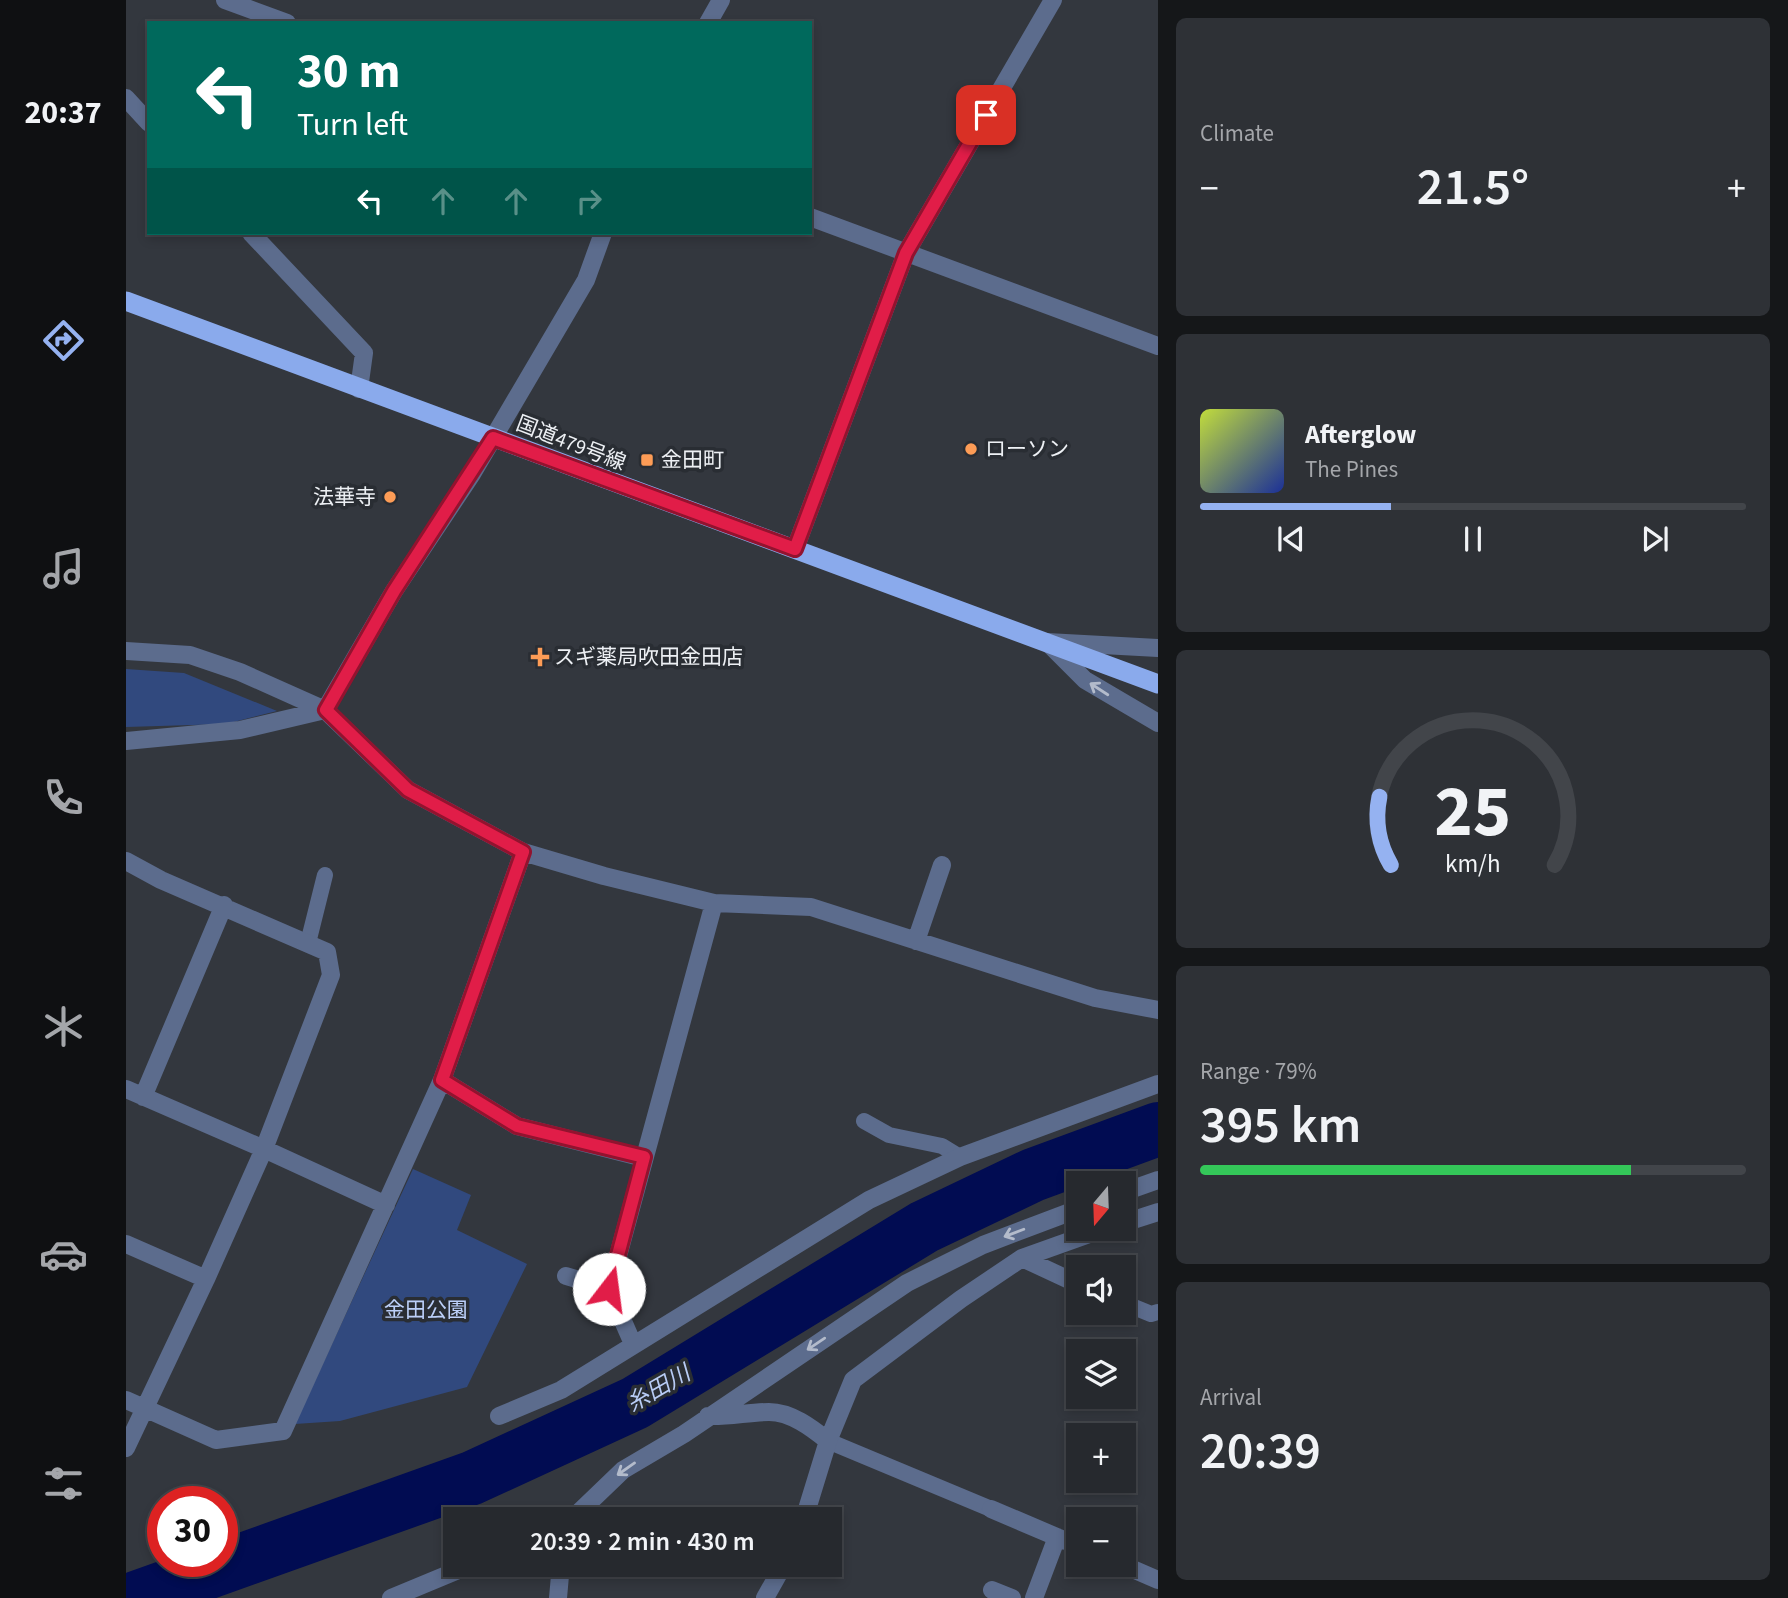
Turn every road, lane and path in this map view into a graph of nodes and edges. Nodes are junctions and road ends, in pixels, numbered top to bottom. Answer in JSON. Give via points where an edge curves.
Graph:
{"nodes":[{"id":1,"x":225,"y":0,"type":"edge"},
{"id":2,"x":722,"y":0,"type":"edge"},
{"id":3,"x":1053,"y":0,"type":"edge"},
{"id":4,"x":282,"y":21,"type":"edge"},
{"id":5,"x":709,"y":21,"type":"edge"},
{"id":6,"x":126,"y":98,"type":"edge"},
{"id":7,"x":147,"y":120,"type":"edge"},
{"id":8,"x":812,"y":218,"type":"edge"},
{"id":9,"x":253,"y":235,"type":"edge"},
{"id":10,"x":602,"y":235,"type":"edge"},
{"id":11,"x":906,"y":253,"type":"junction"},
{"id":12,"x":126,"y":301,"type":"edge"},
{"id":13,"x":1158,"y":346,"type":"edge"},
{"id":14,"x":359,"y":389,"type":"junction"},
{"id":15,"x":493,"y":438,"type":"junction"},
{"id":16,"x":795,"y":549,"type":"junction"},
{"id":17,"x":1047,"y":642,"type":"junction"},
{"id":18,"x":1158,"y":648,"type":"edge"},
{"id":19,"x":126,"y":651,"type":"edge"},
{"id":20,"x":1158,"y":684,"type":"edge"},
{"id":21,"x":326,"y":710,"type":"junction"},
{"id":22,"x":1158,"y":723,"type":"edge"},
{"id":23,"x":126,"y":741,"type":"edge"},
{"id":24,"x":523,"y":852,"type":"junction"},
{"id":25,"x":126,"y":861,"type":"edge"},
{"id":26,"x":942,"y":865,"type":"dead end"},
{"id":27,"x":325,"y":875,"type":"dead end"},
{"id":28,"x":714,"y":903,"type":"junction"},
{"id":29,"x":223,"y":905,"type":"junction"},
{"id":30,"x":916,"y":941,"type":"junction"},
{"id":31,"x":308,"y":943,"type":"junction"},
{"id":32,"x":1157,"y":1007,"type":"edge"},
{"id":33,"x":442,"y":1080,"type":"junction"},
{"id":34,"x":1158,"y":1084,"type":"edge"},
{"id":35,"x":134,"y":1093,"type":"edge"},
{"id":36,"x":864,"y":1121,"type":"dead end"},
{"id":37,"x":264,"y":1149,"type":"junction"},
{"id":38,"x":644,"y":1157,"type":"junction"},
{"id":39,"x":960,"y":1157,"type":"junction"},
{"id":40,"x":1158,"y":1180,"type":"edge"},
{"id":41,"x":1136,"y":1188,"type":"edge"},
{"id":42,"x":386,"y":1205,"type":"junction"},
{"id":43,"x":1158,"y":1212,"type":"edge"},
{"id":44,"x":1066,"y":1214,"type":"edge"},
{"id":45,"x":1136,"y":1219,"type":"edge"},
{"id":46,"x":1070,"y":1241,"type":"edge"},
{"id":47,"x":126,"y":1244,"type":"edge"},
{"id":48,"x":1022,"y":1258,"type":"junction"},
{"id":49,"x":566,"y":1276,"type":"dead end"},
{"id":50,"x":1066,"y":1278,"type":"edge"},
{"id":51,"x":206,"y":1279,"type":"junction"},
{"id":52,"x":609,"y":1289,"type":"junction"},
{"id":53,"x":1136,"y":1308,"type":"edge"},
{"id":54,"x":1158,"y":1312,"type":"edge"},
{"id":55,"x":633,"y":1344,"type":"junction"},
{"id":56,"x":126,"y":1400,"type":"edge"},
{"id":57,"x":145,"y":1409,"type":"junction"},
{"id":58,"x":499,"y":1416,"type":"dead end"},
{"id":59,"x":708,"y":1416,"type":"junction"},
{"id":60,"x":828,"y":1441,"type":"junction"},
{"id":61,"x":126,"y":1448,"type":"edge"},
{"id":62,"x":584,"y":1507,"type":"edge"},
{"id":63,"x":808,"y":1507,"type":"edge"},
{"id":64,"x":991,"y":1508,"type":"joint"},
{"id":65,"x":1057,"y":1537,"type":"junction"},
{"id":66,"x":1066,"y":1541,"type":"edge"},
{"id":67,"x":1136,"y":1570,"type":"edge"},
{"id":68,"x":443,"y":1576,"type":"edge"},
{"id":69,"x":560,"y":1577,"type":"edge"},
{"id":70,"x":776,"y":1577,"type":"edge"},
{"id":71,"x":1158,"y":1580,"type":"edge"},
{"id":72,"x":992,"y":1590,"type":"dead end"},
{"id":73,"x":391,"y":1598,"type":"edge"},
{"id":74,"x":558,"y":1598,"type":"edge"},
{"id":75,"x":765,"y":1598,"type":"edge"},
{"id":76,"x":1013,"y":1598,"type":"edge"},
{"id":77,"x":1034,"y":1598,"type":"edge"}],
"edges":[{"from":1,"to":4,"type":"street"},
{"from":2,"to":5,"type":"street"},
{"from":3,"to":11,"type":"street"},
{"from":6,"to":7,"type":"street"},
{"from":8,"to":11,"type":"street"},
{"from":9,"to":14,"type":"street","via":[[364,354]]},
{"from":10,"to":15,"type":"street","via":[[586,280]]},
{"from":11,"to":13,"type":"street"},
{"from":11,"to":16,"type":"street"},
{"from":12,"to":14,"type":"highway","name":"国道479号線"},
{"from":14,"to":15,"type":"highway","name":"国道479号線"},
{"from":15,"to":16,"type":"highway","name":"国道479号線"},
{"from":15,"to":21,"type":"street","via":[[394,591]]},
{"from":16,"to":17,"type":"highway","name":"国道479号線"},
{"from":17,"to":18,"type":"street"},
{"from":17,"to":20,"type":"highway","name":"国道479号線"},
{"from":22,"to":17,"type":"street","one_way":true,"via":[[1086,680]]},
{"from":19,"to":21,"type":"street","via":[[190,655]]},
{"from":21,"to":23,"type":"street","via":[[240,730]]},
{"from":21,"to":24,"type":"street","via":[[408,790]]},
{"from":24,"to":28,"type":"street"},
{"from":24,"to":33,"type":"street"},
{"from":25,"to":29,"type":"street"},
{"from":26,"to":30,"type":"street"},
{"from":27,"to":31,"type":"lane"},
{"from":28,"to":30,"type":"street","via":[[811,907]]},
{"from":28,"to":38,"type":"street"},
{"from":29,"to":31,"type":"street"},
{"from":29,"to":35,"type":"street"},
{"from":30,"to":32,"type":"street","via":[[1095,998]]},
{"from":31,"to":37,"type":"street","via":[[327,952],[331,975]]},
{"from":33,"to":38,"type":"street","via":[[517,1126]]},
{"from":33,"to":42,"type":"street"},
{"from":34,"to":39,"type":"street"},
{"from":35,"to":37,"type":"street"},
{"from":36,"to":39,"type":"lane","via":[[890,1135],[942,1146]]},
{"from":37,"to":42,"type":"street"},
{"from":37,"to":51,"type":"street"},
{"from":38,"to":52,"type":"street"},
{"from":39,"to":55,"type":"street","via":[[869,1200]]},
{"from":40,"to":41,"type":"street"},
{"from":42,"to":57,"type":"street","via":[[283,1431],[216,1440]]},
{"from":43,"to":45,"type":"street"},
{"from":44,"to":59,"type":"street","one_way":true,"via":[[983,1245],[906,1283]]},
{"from":46,"to":48,"type":"street"},
{"from":47,"to":51,"type":"street"},
{"from":48,"to":50,"type":"street"},
{"from":48,"to":60,"type":"street","via":[[853,1380]]},
{"from":49,"to":52,"type":"street"},
{"from":51,"to":57,"type":"street"},
{"from":52,"to":55,"type":"street"},
{"from":53,"to":54,"type":"lane"},
{"from":55,"to":58,"type":"street","via":[[561,1390]]},
{"from":56,"to":57,"type":"street"},
{"from":57,"to":61,"type":"street"},
{"from":59,"to":60,"type":"street","via":[[771,1412],[807,1424]]},
{"from":59,"to":62,"type":"street","one_way":true,"via":[[623,1470]]},
{"from":60,"to":63,"type":"street"},
{"from":60,"to":64,"type":"lane"},
{"from":64,"to":65,"type":"street"},
{"from":65,"to":66,"type":"street"},
{"from":65,"to":77,"type":"street"},
{"from":67,"to":71,"type":"street"},
{"from":68,"to":73,"type":"street"},
{"from":69,"to":74,"type":"street"},
{"from":70,"to":75,"type":"street"},
{"from":72,"to":76,"type":"street"}]}
